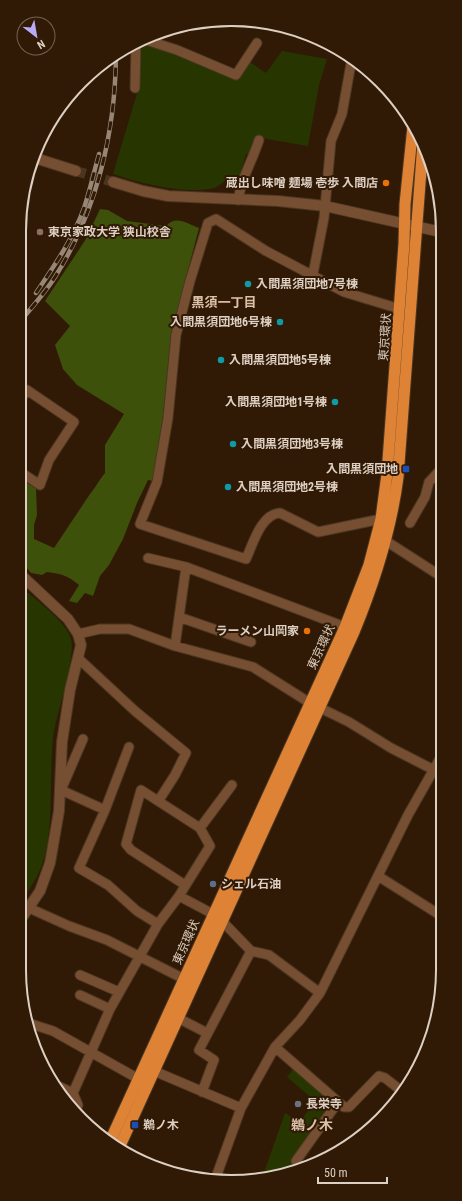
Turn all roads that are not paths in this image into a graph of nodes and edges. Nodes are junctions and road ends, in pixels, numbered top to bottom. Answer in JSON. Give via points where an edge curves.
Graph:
{"nodes":[{"id":1,"x":153,"y":42,"type":"edge"},
{"id":2,"x":256,"y":43,"type":"dead end"},
{"id":3,"x":136,"y":49,"type":"edge"},
{"id":4,"x":351,"y":65,"type":"edge"},
{"id":5,"x":134,"y":88,"type":"dead end"},
{"id":6,"x":412,"y":134,"type":"edge"},
{"id":7,"x":259,"y":140,"type":"dead end"},
{"id":8,"x":422,"y":157,"type":"edge"},
{"id":9,"x":39,"y":159,"type":"edge"},
{"id":10,"x":76,"y":171,"type":"tunnel mouth"},
{"id":11,"x":113,"y":182,"type":"tunnel mouth"},
{"id":12,"x":238,"y":200,"type":"junction"},
{"id":13,"x":325,"y":206,"type":"junction"},
{"id":14,"x":405,"y":224,"type":"junction"},
{"id":15,"x":416,"y":226,"type":"junction"},
{"id":16,"x":436,"y":231,"type":"edge"},
{"id":17,"x":313,"y":274,"type":"junction"},
{"id":18,"x":400,"y":309,"type":"junction"},
{"id":19,"x":26,"y":392,"type":"edge"},
{"id":20,"x":436,"y":474,"type":"edge"},
{"id":21,"x":26,"y":476,"type":"edge"},
{"id":22,"x":381,"y":519,"type":"junction"},
{"id":23,"x":410,"y":523,"type":"dead end"},
{"id":24,"x":386,"y":541,"type":"junction"},
{"id":25,"x":148,"y":558,"type":"dead end"},
{"id":26,"x":186,"y":567,"type":"junction"},
{"id":27,"x":436,"y":573,"type":"edge"},
{"id":28,"x":26,"y":580,"type":"edge"},
{"id":29,"x":179,"y":617,"type":"junction"},
{"id":30,"x":344,"y":627,"type":"junction"},
{"id":31,"x":78,"y":634,"type":"junction"},
{"id":32,"x":251,"y":642,"type":"dead end"},
{"id":33,"x":175,"y":646,"type":"junction"},
{"id":34,"x":79,"y":658,"type":"junction"},
{"id":35,"x":314,"y":705,"type":"junction"},
{"id":36,"x":83,"y":739,"type":"dead end"},
{"id":37,"x":129,"y":747,"type":"dead end"},
{"id":38,"x":436,"y":766,"type":"edge"},
{"id":39,"x":434,"y":770,"type":"junction"},
{"id":40,"x":232,"y":785,"type":"dead end"},
{"id":41,"x":61,"y":790,"type":"junction"},
{"id":42,"x":159,"y":800,"type":"junction"},
{"id":43,"x":104,"y":810,"type":"junction"},
{"id":44,"x":200,"y":828,"type":"junction"},
{"id":45,"x":378,"y":876,"type":"junction"},
{"id":46,"x":186,"y":885,"type":"junction"},
{"id":47,"x":180,"y":896,"type":"junction"},
{"id":48,"x":29,"y":908,"type":"junction"},
{"id":49,"x":26,"y":912,"type":"edge"},
{"id":50,"x":436,"y":913,"type":"edge"},
{"id":51,"x":213,"y":914,"type":"junction"},
{"id":52,"x":223,"y":922,"type":"junction"},
{"id":53,"x":158,"y":924,"type":"junction"},
{"id":54,"x":251,"y":951,"type":"junction"},
{"id":55,"x":140,"y":956,"type":"junction"},
{"id":56,"x":80,"y":975,"type":"dead end"},
{"id":57,"x":184,"y":979,"type":"junction"},
{"id":58,"x":119,"y":992,"type":"junction"},
{"id":59,"x":320,"y":993,"type":"junction"},
{"id":60,"x":80,"y":995,"type":"dead end"},
{"id":61,"x":110,"y":1009,"type":"junction"},
{"id":62,"x":178,"y":1018,"type":"junction"},
{"id":63,"x":34,"y":1025,"type":"edge"},
{"id":64,"x":208,"y":1033,"type":"junction"},
{"id":65,"x":275,"y":1047,"type":"junction"},
{"id":66,"x":90,"y":1051,"type":"junction"},
{"id":67,"x":154,"y":1070,"type":"junction"},
{"id":68,"x":143,"y":1081,"type":"junction"},
{"id":69,"x":398,"y":1088,"type":"edge"},
{"id":70,"x":64,"y":1089,"type":"edge"},
{"id":71,"x":202,"y":1092,"type":"junction"},
{"id":72,"x":73,"y":1093,"type":"junction"},
{"id":73,"x":338,"y":1102,"type":"junction"},
{"id":74,"x":78,"y":1106,"type":"edge"},
{"id":75,"x":241,"y":1108,"type":"junction"},
{"id":76,"x":118,"y":1141,"type":"edge"},
{"id":77,"x":298,"y":1163,"type":"edge"},
{"id":78,"x":217,"y":1175,"type":"edge"}],
"edges":[{"from":1,"to":2,"type":"street","via":[[236,75]]},
{"from":3,"to":5,"type":"street"},
{"from":4,"to":13,"type":"street","via":[[342,114],[331,141]]},
{"from":6,"to":14,"type":"highway","name":"東京環状"},
{"from":7,"to":12,"type":"street","via":[[254,157],[244,175]]},
{"from":8,"to":15,"type":"highway","name":"東京環状"},
{"from":9,"to":10,"type":"street"},
{"from":11,"to":12,"type":"street","via":[[168,196]]},
{"from":12,"to":13,"type":"street"},
{"from":13,"to":14,"type":"street"},
{"from":13,"to":17,"type":"street"},
{"from":14,"to":15,"type":"street"},
{"from":14,"to":18,"type":"highway","name":"東京環状"},
{"from":15,"to":16,"type":"street"},
{"from":15,"to":24,"type":"highway","name":"東京環状","via":[[398,477]]},
{"from":17,"to":18,"type":"street","via":[[344,292]]},
{"from":17,"to":22,"type":"street","via":[[266,251],[216,219],[208,223],[176,335],[168,418],[157,482],[140,524],[246,559],[260,529],[268,517],[276,513],[318,532]]},
{"from":18,"to":22,"type":"highway","name":"東京環状","via":[[390,450]]},
{"from":19,"to":21,"type":"street","via":[[74,422],[49,460],[40,485]]},
{"from":20,"to":23,"type":"street","via":[[429,482],[425,497]]},
{"from":22,"to":30,"type":"highway","name":"東京環状","via":[[369,565]]},
{"from":24,"to":27,"type":"street"},
{"from":24,"to":35,"type":"highway","name":"東京環状","via":[[358,620]]},
{"from":25,"to":26,"type":"street"},
{"from":26,"to":29,"type":"street"},
{"from":26,"to":30,"type":"street"},
{"from":28,"to":31,"type":"street","via":[[68,619]]},
{"from":29,"to":32,"type":"street"},
{"from":29,"to":33,"type":"street"},
{"from":30,"to":35,"type":"highway","name":"東京環状"},
{"from":31,"to":33,"type":"street","via":[[100,629],[129,629]]},
{"from":31,"to":34,"type":"street","via":[[81,645]]},
{"from":33,"to":35,"type":"street","via":[[253,667]]},
{"from":34,"to":41,"type":"street","via":[[70,690],[62,742]]},
{"from":34,"to":42,"type":"street","via":[[135,711],[186,753]]},
{"from":35,"to":39,"type":"street"},
{"from":35,"to":51,"type":"highway","name":"東京環状"},
{"from":35,"to":52,"type":"highway","name":"東京環状"},
{"from":36,"to":41,"type":"street"},
{"from":37,"to":43,"type":"street"},
{"from":38,"to":39,"type":"street"},
{"from":39,"to":45,"type":"street"},
{"from":40,"to":44,"type":"street"},
{"from":41,"to":43,"type":"street"},
{"from":41,"to":48,"type":"street","via":[[50,863],[40,891]]},
{"from":42,"to":44,"type":"street"},
{"from":42,"to":46,"type":"street","via":[[141,790],[126,844],[131,850]]},
{"from":43,"to":53,"type":"street","via":[[78,868],[108,885],[137,911]]},
{"from":44,"to":46,"type":"street","via":[[210,846]]},
{"from":45,"to":50,"type":"street"},
{"from":45,"to":59,"type":"street"},
{"from":46,"to":47,"type":"street"},
{"from":47,"to":51,"type":"street"},
{"from":47,"to":53,"type":"street"},
{"from":48,"to":49,"type":"street"},
{"from":48,"to":55,"type":"street"},
{"from":51,"to":57,"type":"highway","name":"東京環状"},
{"from":52,"to":54,"type":"street"},
{"from":52,"to":62,"type":"highway","name":"東京環状"},
{"from":53,"to":55,"type":"street"},
{"from":54,"to":59,"type":"street","via":[[269,955]]},
{"from":54,"to":64,"type":"street"},
{"from":55,"to":57,"type":"street"},
{"from":55,"to":58,"type":"street"},
{"from":56,"to":58,"type":"street"},
{"from":57,"to":68,"type":"highway","name":"東京環状"},
{"from":58,"to":61,"type":"street"},
{"from":59,"to":65,"type":"street"},
{"from":60,"to":61,"type":"street"},
{"from":61,"to":66,"type":"street"},
{"from":62,"to":64,"type":"street"},
{"from":62,"to":67,"type":"highway","name":"東京環状"},
{"from":63,"to":66,"type":"street","via":[[53,1031]]},
{"from":64,"to":71,"type":"street","via":[[199,1050],[214,1060]]},
{"from":65,"to":73,"type":"street"},
{"from":65,"to":75,"type":"street"},
{"from":66,"to":68,"type":"street"},
{"from":66,"to":72,"type":"street"},
{"from":67,"to":68,"type":"highway","name":"東京環状"},
{"from":67,"to":71,"type":"street"},
{"from":68,"to":76,"type":"highway","name":"東京環状"},
{"from":69,"to":73,"type":"street","via":[[386,1078],[379,1076],[349,1107],[344,1107]]},
{"from":70,"to":72,"type":"street"},
{"from":71,"to":75,"type":"street"},
{"from":72,"to":74,"type":"street"},
{"from":73,"to":77,"type":"street","via":[[296,1161]]},
{"from":75,"to":78,"type":"street"}]}
